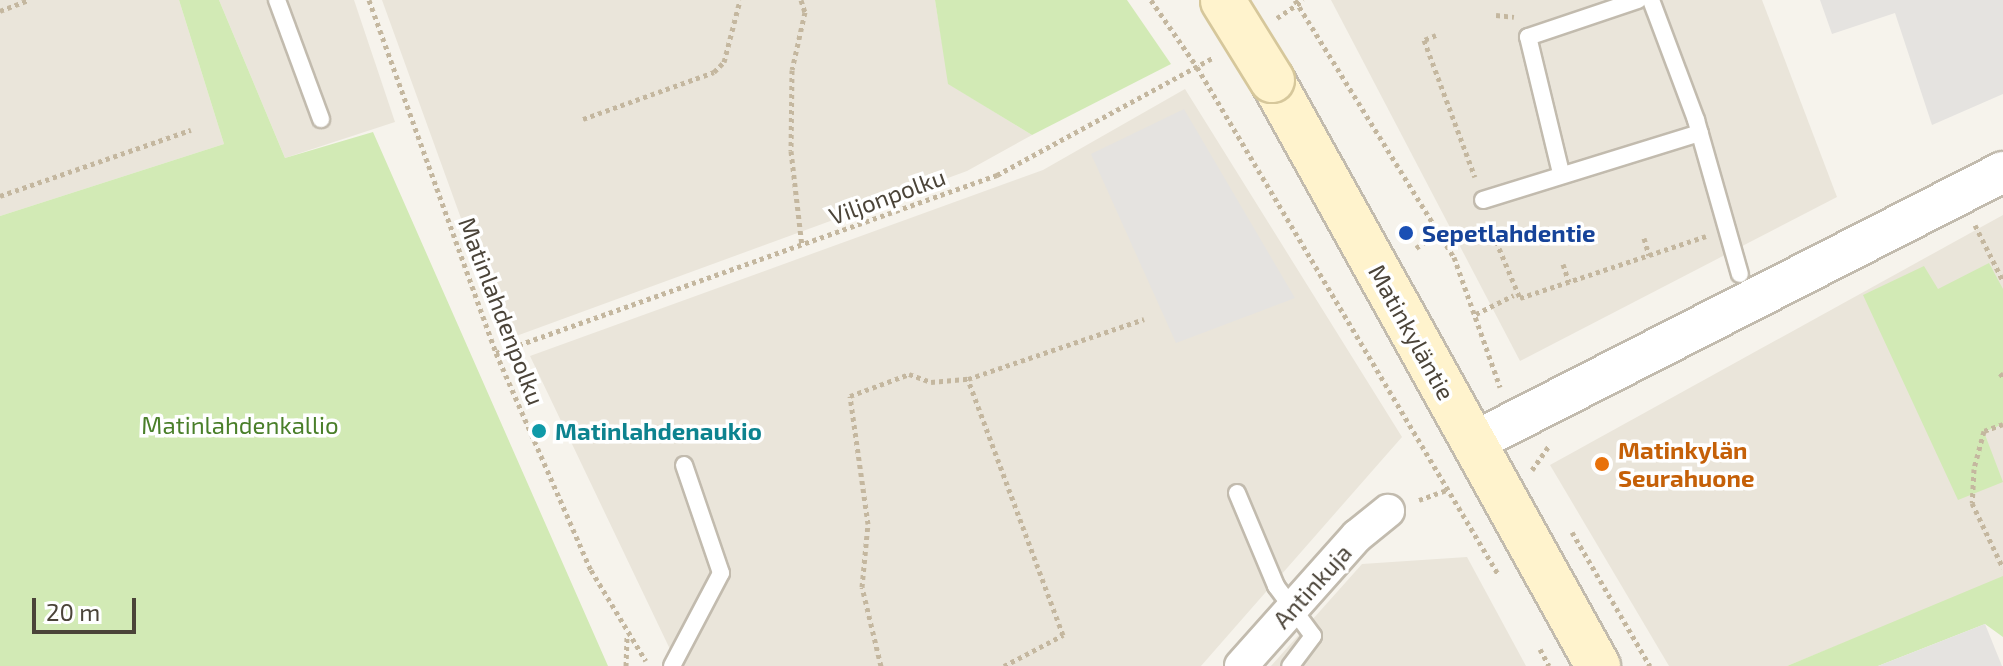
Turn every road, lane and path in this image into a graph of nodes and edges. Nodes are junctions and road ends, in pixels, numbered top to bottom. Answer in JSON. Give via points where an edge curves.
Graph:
{"nodes":[{"id":1,"x":28,"y":0,"type":"edge"},
{"id":2,"x":277,"y":0,"type":"edge"},
{"id":3,"x":369,"y":0,"type":"edge"},
{"id":4,"x":740,"y":0,"type":"edge"},
{"id":5,"x":801,"y":0,"type":"edge"},
{"id":6,"x":1151,"y":0,"type":"edge"},
{"id":7,"x":1223,"y":0,"type":"edge"},
{"id":8,"x":1304,"y":0,"type":"edge"},
{"id":9,"x":1638,"y":0,"type":"edge"},
{"id":10,"x":1651,"y":0,"type":"edge"},
{"id":11,"x":1296,"y":2,"type":"edge"},
{"id":12,"x":0,"y":11,"type":"edge"},
{"id":13,"x":1268,"y":24,"type":"dead end"},
{"id":14,"x":1436,"y":35,"type":"dead end"},
{"id":15,"x":1220,"y":53,"type":"dead end"},
{"id":16,"x":1197,"y":67,"type":"junction"},
{"id":17,"x":1464,"y":117,"type":"dead end"},
{"id":18,"x":321,"y":119,"type":"dead end"},
{"id":19,"x":583,"y":119,"type":"dead end"},
{"id":20,"x":1454,"y":120,"type":"junction"},
{"id":21,"x":191,"y":130,"type":"dead end"},
{"id":22,"x":1700,"y":133,"type":"junction"},
{"id":23,"x":2003,"y":172,"type":"edge"},
{"id":24,"x":1561,"y":173,"type":"junction"},
{"id":25,"x":0,"y":196,"type":"edge"},
{"id":26,"x":1483,"y":200,"type":"junction"},
{"id":27,"x":1969,"y":213,"type":"dead end"},
{"id":28,"x":1727,"y":229,"type":"junction"},
{"id":29,"x":1438,"y":233,"type":"junction"},
{"id":30,"x":1512,"y":235,"type":"dead end"},
{"id":31,"x":1644,"y":238,"type":"dead end"},
{"id":32,"x":1496,"y":241,"type":"junction"},
{"id":33,"x":802,"y":246,"type":"junction"},
{"id":34,"x":1416,"y":248,"type":"dead end"},
{"id":35,"x":1649,"y":255,"type":"junction"},
{"id":36,"x":1563,"y":264,"type":"dead end"},
{"id":37,"x":1740,"y":274,"type":"dead end"},
{"id":38,"x":2002,"y":277,"type":"edge"},
{"id":39,"x":1569,"y":283,"type":"junction"},
{"id":40,"x":1514,"y":295,"type":"junction"},
{"id":41,"x":1476,"y":314,"type":"junction"},
{"id":42,"x":1144,"y":319,"type":"dead end"},
{"id":43,"x":496,"y":353,"type":"junction"},
{"id":44,"x":968,"y":379,"type":"junction"},
{"id":45,"x":1515,"y":422,"type":"junction"},
{"id":46,"x":2003,"y":424,"type":"edge"},
{"id":47,"x":1474,"y":442,"type":"junction"},
{"id":48,"x":684,"y":465,"type":"dead end"},
{"id":49,"x":1543,"y":482,"type":"dead end"},
{"id":50,"x":1237,"y":493,"type":"dead end"},
{"id":51,"x":1388,"y":511,"type":"dead end"},
{"id":52,"x":1566,"y":521,"type":"dead end"},
{"id":53,"x":2003,"y":568,"type":"edge"},
{"id":54,"x":1501,"y":579,"type":"dead end"},
{"id":55,"x":1292,"y":608,"type":"junction"},
{"id":56,"x":628,"y":635,"type":"junction"},
{"id":57,"x":1535,"y":641,"type":"dead end"},
{"id":58,"x":1262,"y":642,"type":"junction"},
{"id":59,"x":626,"y":666,"type":"edge"},
{"id":60,"x":650,"y":666,"type":"edge"},
{"id":61,"x":672,"y":666,"type":"edge"},
{"id":62,"x":881,"y":666,"type":"edge"},
{"id":63,"x":1004,"y":666,"type":"edge"},
{"id":64,"x":1241,"y":666,"type":"edge"},
{"id":65,"x":1288,"y":666,"type":"edge"},
{"id":66,"x":1549,"y":666,"type":"edge"},
{"id":67,"x":1598,"y":666,"type":"edge"},
{"id":68,"x":1650,"y":666,"type":"edge"}],
"edges":[{"from":1,"to":12,"type":"path"},
{"from":2,"to":18,"type":"lane"},
{"from":3,"to":43,"type":"path","name":"Matinlahdenpolku"},
{"from":4,"to":19,"type":"path","via":[[724,62],[714,72]]},
{"from":5,"to":33,"type":"path","via":[[805,12],[792,70],[791,151]]},
{"from":6,"to":16,"type":"path"},
{"from":7,"to":47,"type":"main road","name":"Matinkyläntie","bridge":true},
{"from":8,"to":11,"type":"path"},
{"from":9,"to":24,"type":"lane","via":[[1528,37]]},
{"from":10,"to":22,"type":"lane"},
{"from":11,"to":13,"type":"path"},
{"from":11,"to":29,"type":"path"},
{"from":14,"to":20,"type":"path","via":[[1424,40]]},
{"from":15,"to":16,"type":"path","name":"Viljonpolku"},
{"from":16,"to":33,"type":"path","name":"Viljonpolku","via":[[997,175]]},
{"from":16,"to":54,"type":"path"},
{"from":17,"to":20,"type":"path"},
{"from":20,"to":26,"type":"path"},
{"from":21,"to":25,"type":"path"},
{"from":22,"to":24,"type":"lane"},
{"from":22,"to":28,"type":"lane"},
{"from":23,"to":45,"type":"street"},
{"from":24,"to":26,"type":"lane"},
{"from":26,"to":32,"type":"path"},
{"from":27,"to":38,"type":"path"},
{"from":28,"to":35,"type":"path"},
{"from":28,"to":37,"type":"lane"},
{"from":29,"to":34,"type":"path"},
{"from":29,"to":41,"type":"path"},
{"from":30,"to":32,"type":"path"},
{"from":31,"to":35,"type":"path"},
{"from":32,"to":40,"type":"path"},
{"from":33,"to":43,"type":"path","name":"Viljonpolku"},
{"from":35,"to":39,"type":"path"},
{"from":36,"to":39,"type":"path"},
{"from":39,"to":40,"type":"path"},
{"from":40,"to":41,"type":"path"},
{"from":41,"to":45,"type":"path"},
{"from":42,"to":44,"type":"path"},
{"from":43,"to":56,"type":"path","name":"Matinlahdenpolku","via":[[591,570]]},
{"from":44,"to":62,"type":"path","via":[[931,382],[909,374],[850,396],[868,524],[862,587]]},
{"from":44,"to":63,"type":"path","via":[[1063,635]]},
{"from":45,"to":47,"type":"street"},
{"from":45,"to":49,"type":"path"},
{"from":46,"to":53,"type":"path","via":[[1984,431],[1972,503]]},
{"from":47,"to":67,"type":"main road","name":"Matinkyläntie"},
{"from":48,"to":61,"type":"lane","via":[[721,573]]},
{"from":50,"to":55,"type":"lane","via":[[1276,586]]},
{"from":51,"to":55,"type":"street","name":"Antinkuja","via":[[1357,536]]},
{"from":52,"to":68,"type":"path"},
{"from":55,"to":58,"type":"street","name":"Antinkuja"},
{"from":55,"to":65,"type":"lane","via":[[1313,636]]},
{"from":56,"to":59,"type":"path"},
{"from":56,"to":60,"type":"path","name":"Matinlahdenpolku"},
{"from":57,"to":66,"type":"path"},
{"from":58,"to":64,"type":"street","name":"Antinkuja"},
{"from":58,"to":65,"type":"lane"}]}
